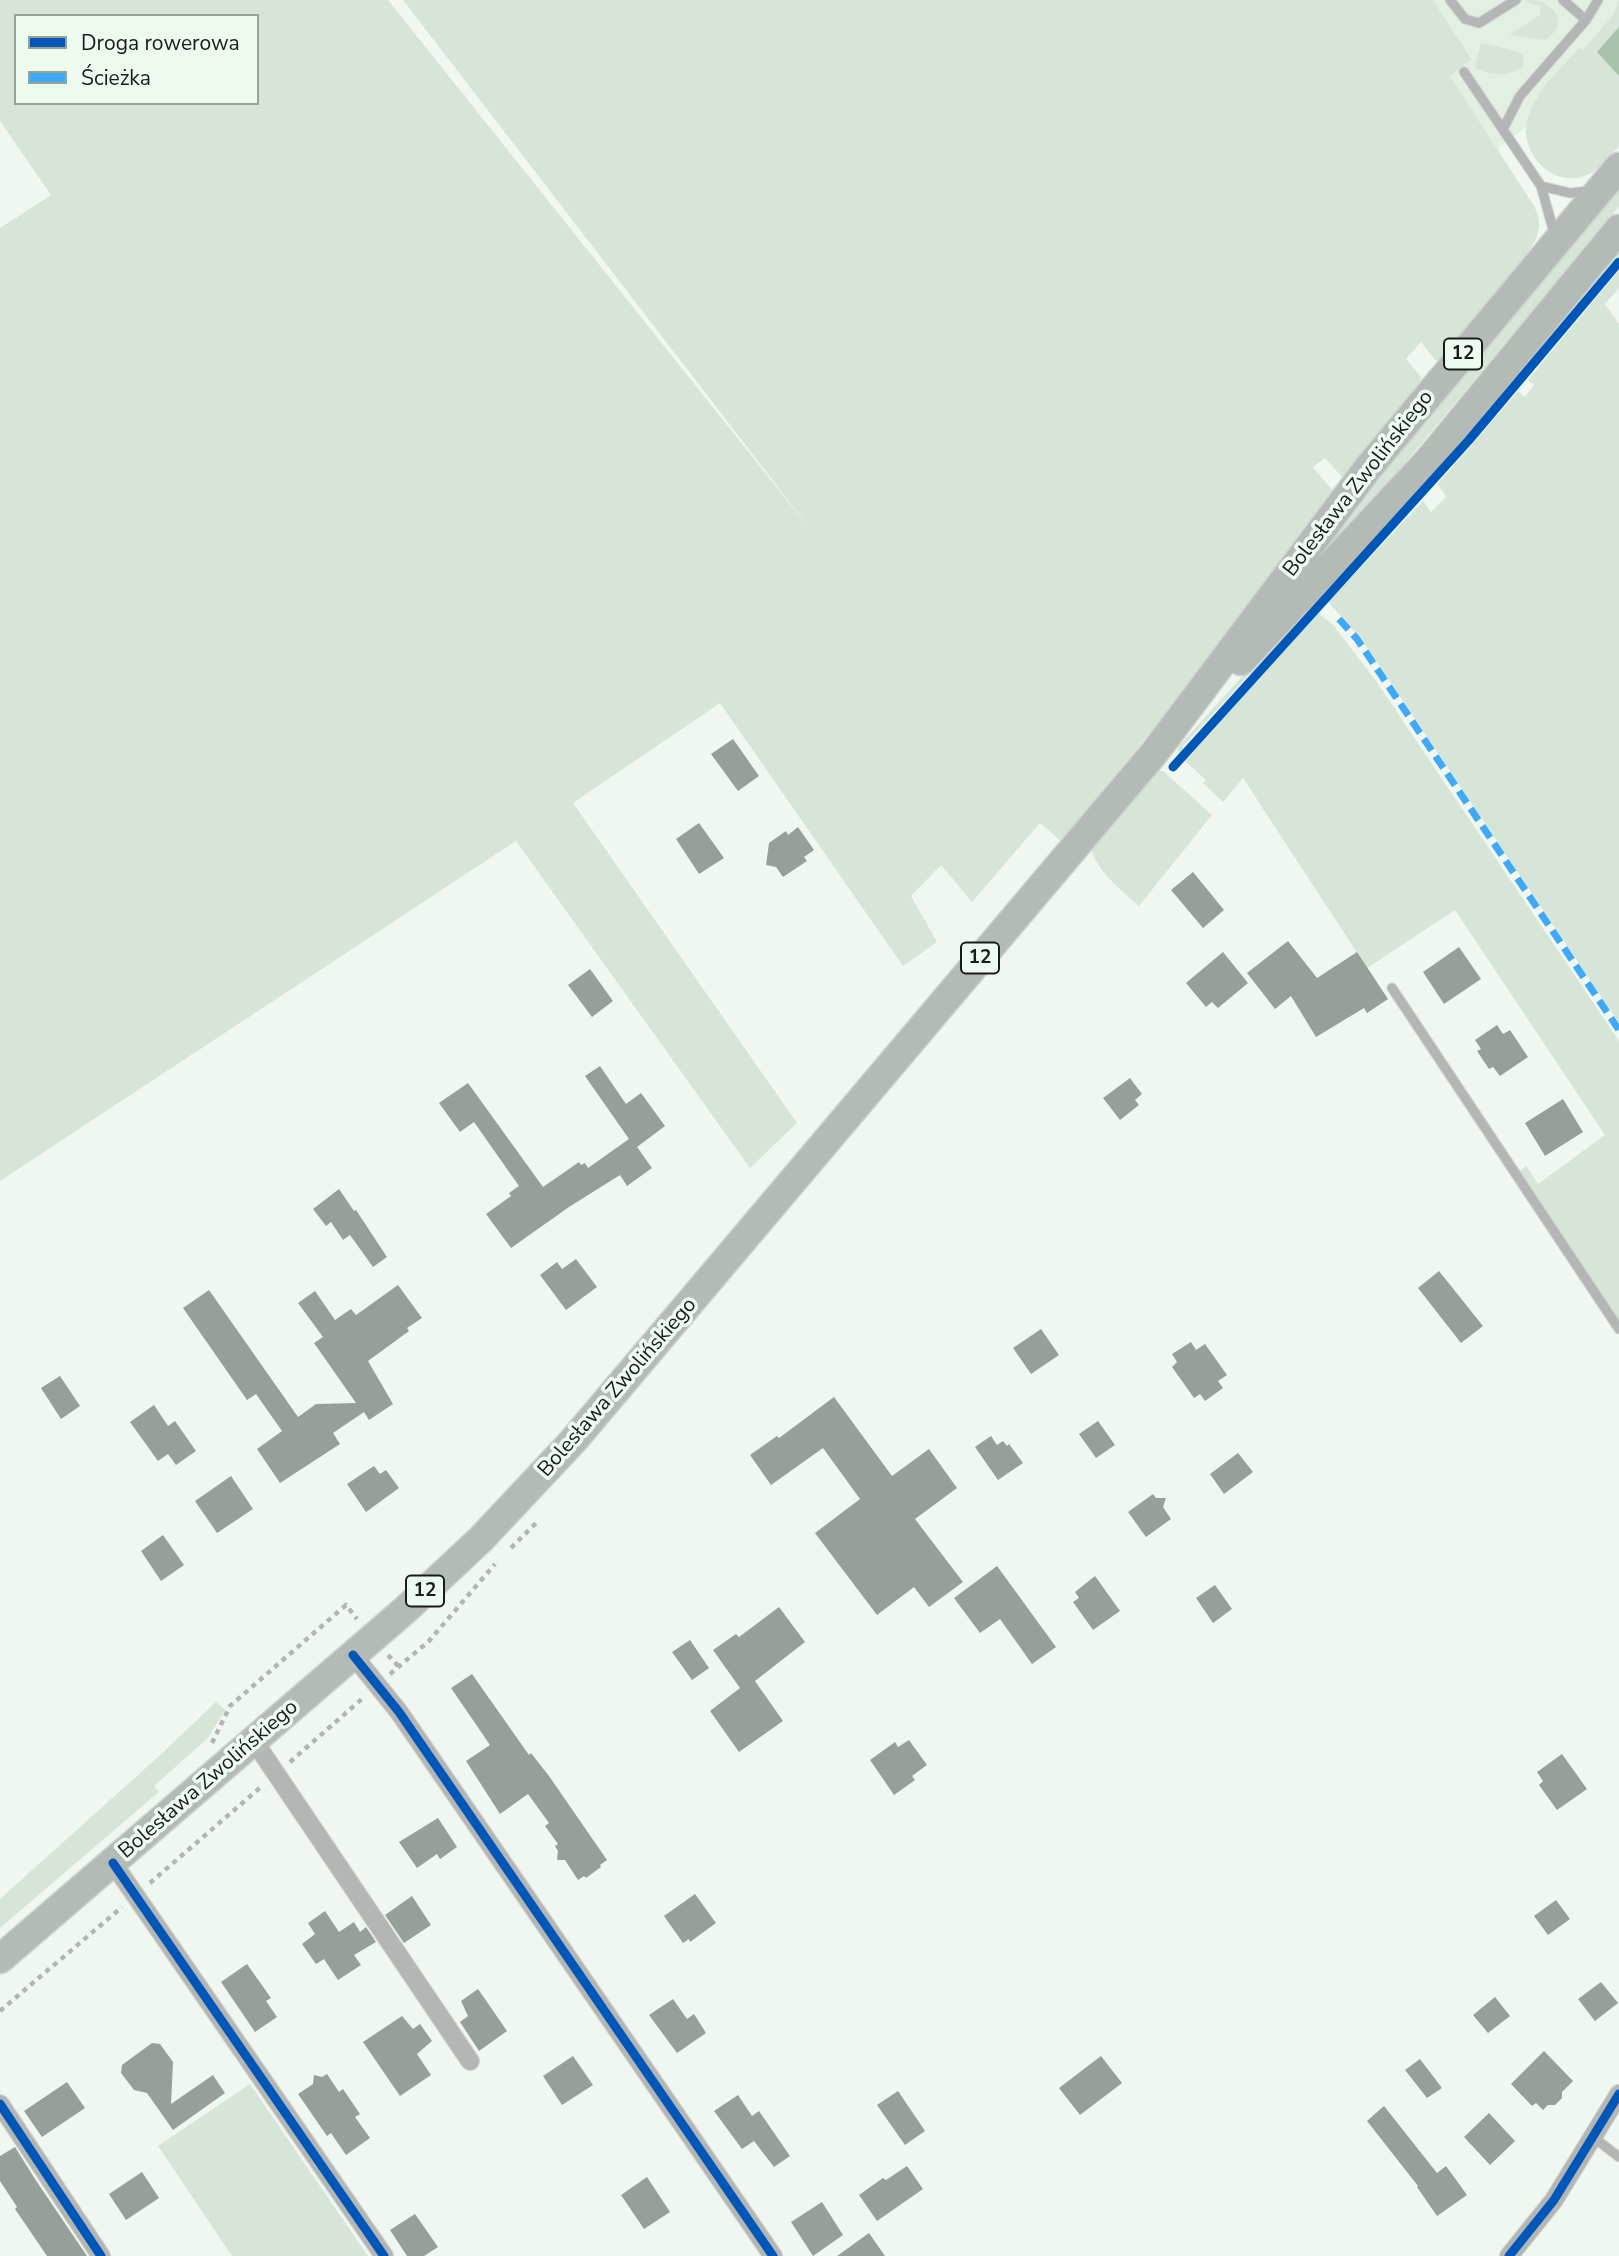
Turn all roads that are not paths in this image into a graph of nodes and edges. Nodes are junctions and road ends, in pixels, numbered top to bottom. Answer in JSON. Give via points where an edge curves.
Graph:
{"nodes":[{"id":1,"x":1450,"y":0,"type":"edge"},
{"id":2,"x":1516,"y":0,"type":"edge"},
{"id":3,"x":1563,"y":0,"type":"edge"},
{"id":4,"x":1598,"y":0,"type":"edge"},
{"id":5,"x":1586,"y":20,"type":"junction"},
{"id":6,"x":1464,"y":72,"type":"dead end"},
{"id":7,"x":1503,"y":129,"type":"junction"},
{"id":8,"x":1619,"y":167,"type":"edge"},
{"id":9,"x":1541,"y":186,"type":"junction"},
{"id":10,"x":1600,"y":190,"type":"junction"},
{"id":11,"x":1619,"y":229,"type":"edge"},
{"id":12,"x":1557,"y":242,"type":"junction"},
{"id":13,"x":1161,"y":744,"type":"junction"},
{"id":14,"x":1392,"y":988,"type":"dead end"},
{"id":15,"x":1619,"y":1329,"type":"edge"},
{"id":16,"x":363,"y":1647,"type":"junction"},
{"id":17,"x":254,"y":1741,"type":"junction"},
{"id":18,"x":113,"y":1863,"type":"junction"},
{"id":19,"x":0,"y":1959,"type":"edge"},
{"id":20,"x":470,"y":2061,"type":"dead end"},
{"id":21,"x":1619,"y":2094,"type":"edge"},
{"id":22,"x":0,"y":2104,"type":"edge"},
{"id":23,"x":1593,"y":2137,"type":"junction"},
{"id":24,"x":1619,"y":2157,"type":"edge"},
{"id":25,"x":101,"y":2256,"type":"edge"},
{"id":26,"x":384,"y":2256,"type":"edge"},
{"id":27,"x":773,"y":2256,"type":"edge"},
{"id":28,"x":1510,"y":2256,"type":"edge"}],
"edges":[{"from":1,"to":2,"type":"lane","via":[[1465,19],[1479,23]]},
{"from":3,"to":5,"type":"lane"},
{"from":4,"to":5,"type":"lane"},
{"from":5,"to":7,"type":"lane","via":[[1520,96]]},
{"from":6,"to":7,"type":"lane"},
{"from":7,"to":9,"type":"lane"},
{"from":8,"to":10,"type":"main road","name":"Bolesława Zwolińskiego","number":"12"},
{"from":9,"to":10,"type":"lane","via":[[1570,193]]},
{"from":9,"to":12,"type":"lane"},
{"from":10,"to":12,"type":"main road","name":"Bolesława Zwolińskiego","number":"12"},
{"from":11,"to":13,"type":"main road","name":"Bolesława Zwolińskiego","number":"12","via":[[1429,460]]},
{"from":12,"to":13,"type":"main road","name":"Bolesława Zwolińskiego","number":"12","via":[[1369,467]]},
{"from":13,"to":16,"type":"main road","name":"Bolesława Zwolińskiego","number":"12","via":[[573,1441],[481,1539]]},
{"from":14,"to":15,"type":"lane"},
{"from":16,"to":17,"type":"main road","name":"Bolesława Zwolińskiego","number":"12"},
{"from":16,"to":27,"type":"street","via":[[400,1712]]},
{"from":17,"to":18,"type":"main road","name":"Bolesława Zwolińskiego","number":"12"},
{"from":17,"to":20,"type":"street"},
{"from":18,"to":19,"type":"main road","name":"Bolesława Zwolińskiego","number":"12"},
{"from":18,"to":26,"type":"street"},
{"from":21,"to":23,"type":"street"},
{"from":22,"to":25,"type":"street"},
{"from":23,"to":24,"type":"lane"},
{"from":23,"to":28,"type":"street","via":[[1554,2200]]}]}
